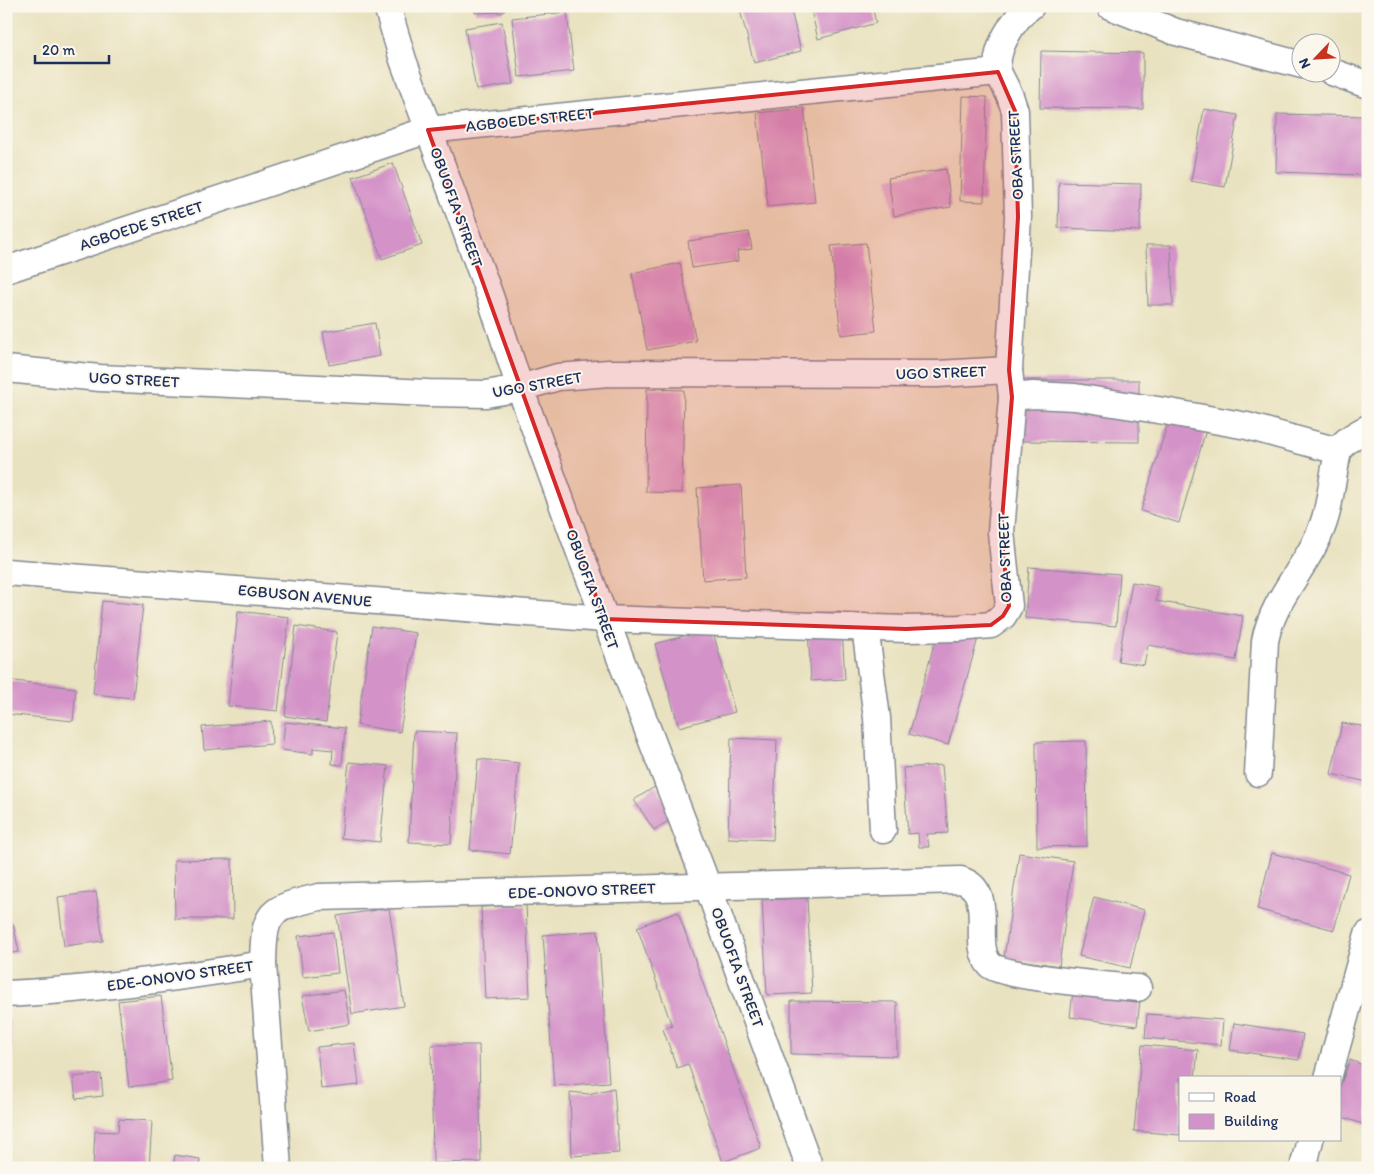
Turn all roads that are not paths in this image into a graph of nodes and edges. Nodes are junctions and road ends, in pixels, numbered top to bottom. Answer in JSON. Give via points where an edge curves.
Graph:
{"nodes":[{"id":1,"x":387,"y":6,"type":"edge"},
{"id":2,"x":1031,"y":6,"type":"edge"},
{"id":3,"x":1124,"y":8,"type":"edge"},
{"id":4,"x":1292,"y":62,"type":"edge"},
{"id":5,"x":998,"y":72,"type":"junction"},
{"id":6,"x":1342,"y":76,"type":"edge"},
{"id":7,"x":1368,"y":85,"type":"edge"},
{"id":8,"x":428,"y":130,"type":"junction"},
{"id":9,"x":6,"y":270,"type":"edge"},
{"id":10,"x":6,"y":369,"type":"edge"},
{"id":11,"x":1008,"y":370,"type":"junction"},
{"id":12,"x":520,"y":388,"type":"junction"},
{"id":13,"x":1012,"y":397,"type":"junction"},
{"id":14,"x":1368,"y":428,"type":"edge"},
{"id":15,"x":1338,"y":451,"type":"junction"},
{"id":16,"x":6,"y":572,"type":"edge"},
{"id":17,"x":604,"y":619,"type":"junction"},
{"id":18,"x":866,"y":626,"type":"junction"},
{"id":19,"x":1258,"y":774,"type":"dead end"},
{"id":20,"x":883,"y":830,"type":"dead end"},
{"id":21,"x":708,"y":887,"type":"junction"},
{"id":22,"x":1368,"y":934,"type":"edge"},
{"id":23,"x":263,"y":964,"type":"junction"},
{"id":24,"x":1138,"y":988,"type":"dead end"},
{"id":25,"x":6,"y":994,"type":"edge"},
{"id":26,"x":1329,"y":1076,"type":"edge"},
{"id":27,"x":1310,"y":1142,"type":"edge"},
{"id":28,"x":278,"y":1168,"type":"edge"},
{"id":29,"x":810,"y":1168,"type":"edge"},
{"id":30,"x":1303,"y":1168,"type":"edge"}],
"edges":[{"from":1,"to":8,"type":"street","name":"OBUOFIA STREET"},
{"from":2,"to":5,"type":"street","via":[[1015,22],[1004,41],[997,60]]},
{"from":3,"to":4,"type":"street","via":[[1176,32]]},
{"from":5,"to":8,"type":"street","name":"AGBOEDE STREET"},
{"from":5,"to":11,"type":"street","name":"OBA STREET","via":[[1010,96],[1015,120],[1018,217]]},
{"from":6,"to":7,"type":"street"},
{"from":8,"to":9,"type":"street","name":"AGBOEDE STREET"},
{"from":8,"to":12,"type":"street","name":"OBUOFIA STREET","via":[[490,296]]},
{"from":10,"to":12,"type":"street","name":"UGO STREET","via":[[100,378],[428,393],[486,394]]},
{"from":11,"to":12,"type":"street","name":"UGO STREET","via":[[937,374],[609,373],[558,377]]},
{"from":11,"to":13,"type":"street","name":"OBA STREET"},
{"from":12,"to":17,"type":"street","name":"OBUOFIA STREET"},
{"from":13,"to":15,"type":"street","via":[[1032,394],[1075,397],[1164,411],[1247,426]]},
{"from":13,"to":18,"type":"street","name":"OBA STREET","via":[[1001,532],[1009,606],[1003,616],[991,625],[959,628]]},
{"from":14,"to":15,"type":"street"},
{"from":15,"to":19,"type":"street","via":[[1321,532],[1269,623]]},
{"from":16,"to":17,"type":"street","name":"EGBUSON AVENUE"},
{"from":17,"to":18,"type":"street","name":"OBA STREET"},
{"from":17,"to":21,"type":"street","name":"OBUOFIA STREET"},
{"from":18,"to":20,"type":"street","via":[[877,718]]},
{"from":21,"to":23,"type":"street","name":"EDE-ONOVO STREET","via":[[318,897],[282,906],[268,920],[263,936]]},
{"from":21,"to":24,"type":"street","name":"EDE-ONOVO STREET","via":[[961,880],[970,883],[977,892],[986,958],[992,967],[1012,973]]},
{"from":21,"to":29,"type":"street","name":"OBUOFIA STREET"},
{"from":22,"to":26,"type":"street"},
{"from":23,"to":25,"type":"street","name":"EDE-ONOVO STREET","via":[[54,992]]},
{"from":23,"to":28,"type":"street"},
{"from":27,"to":30,"type":"street"}]}
